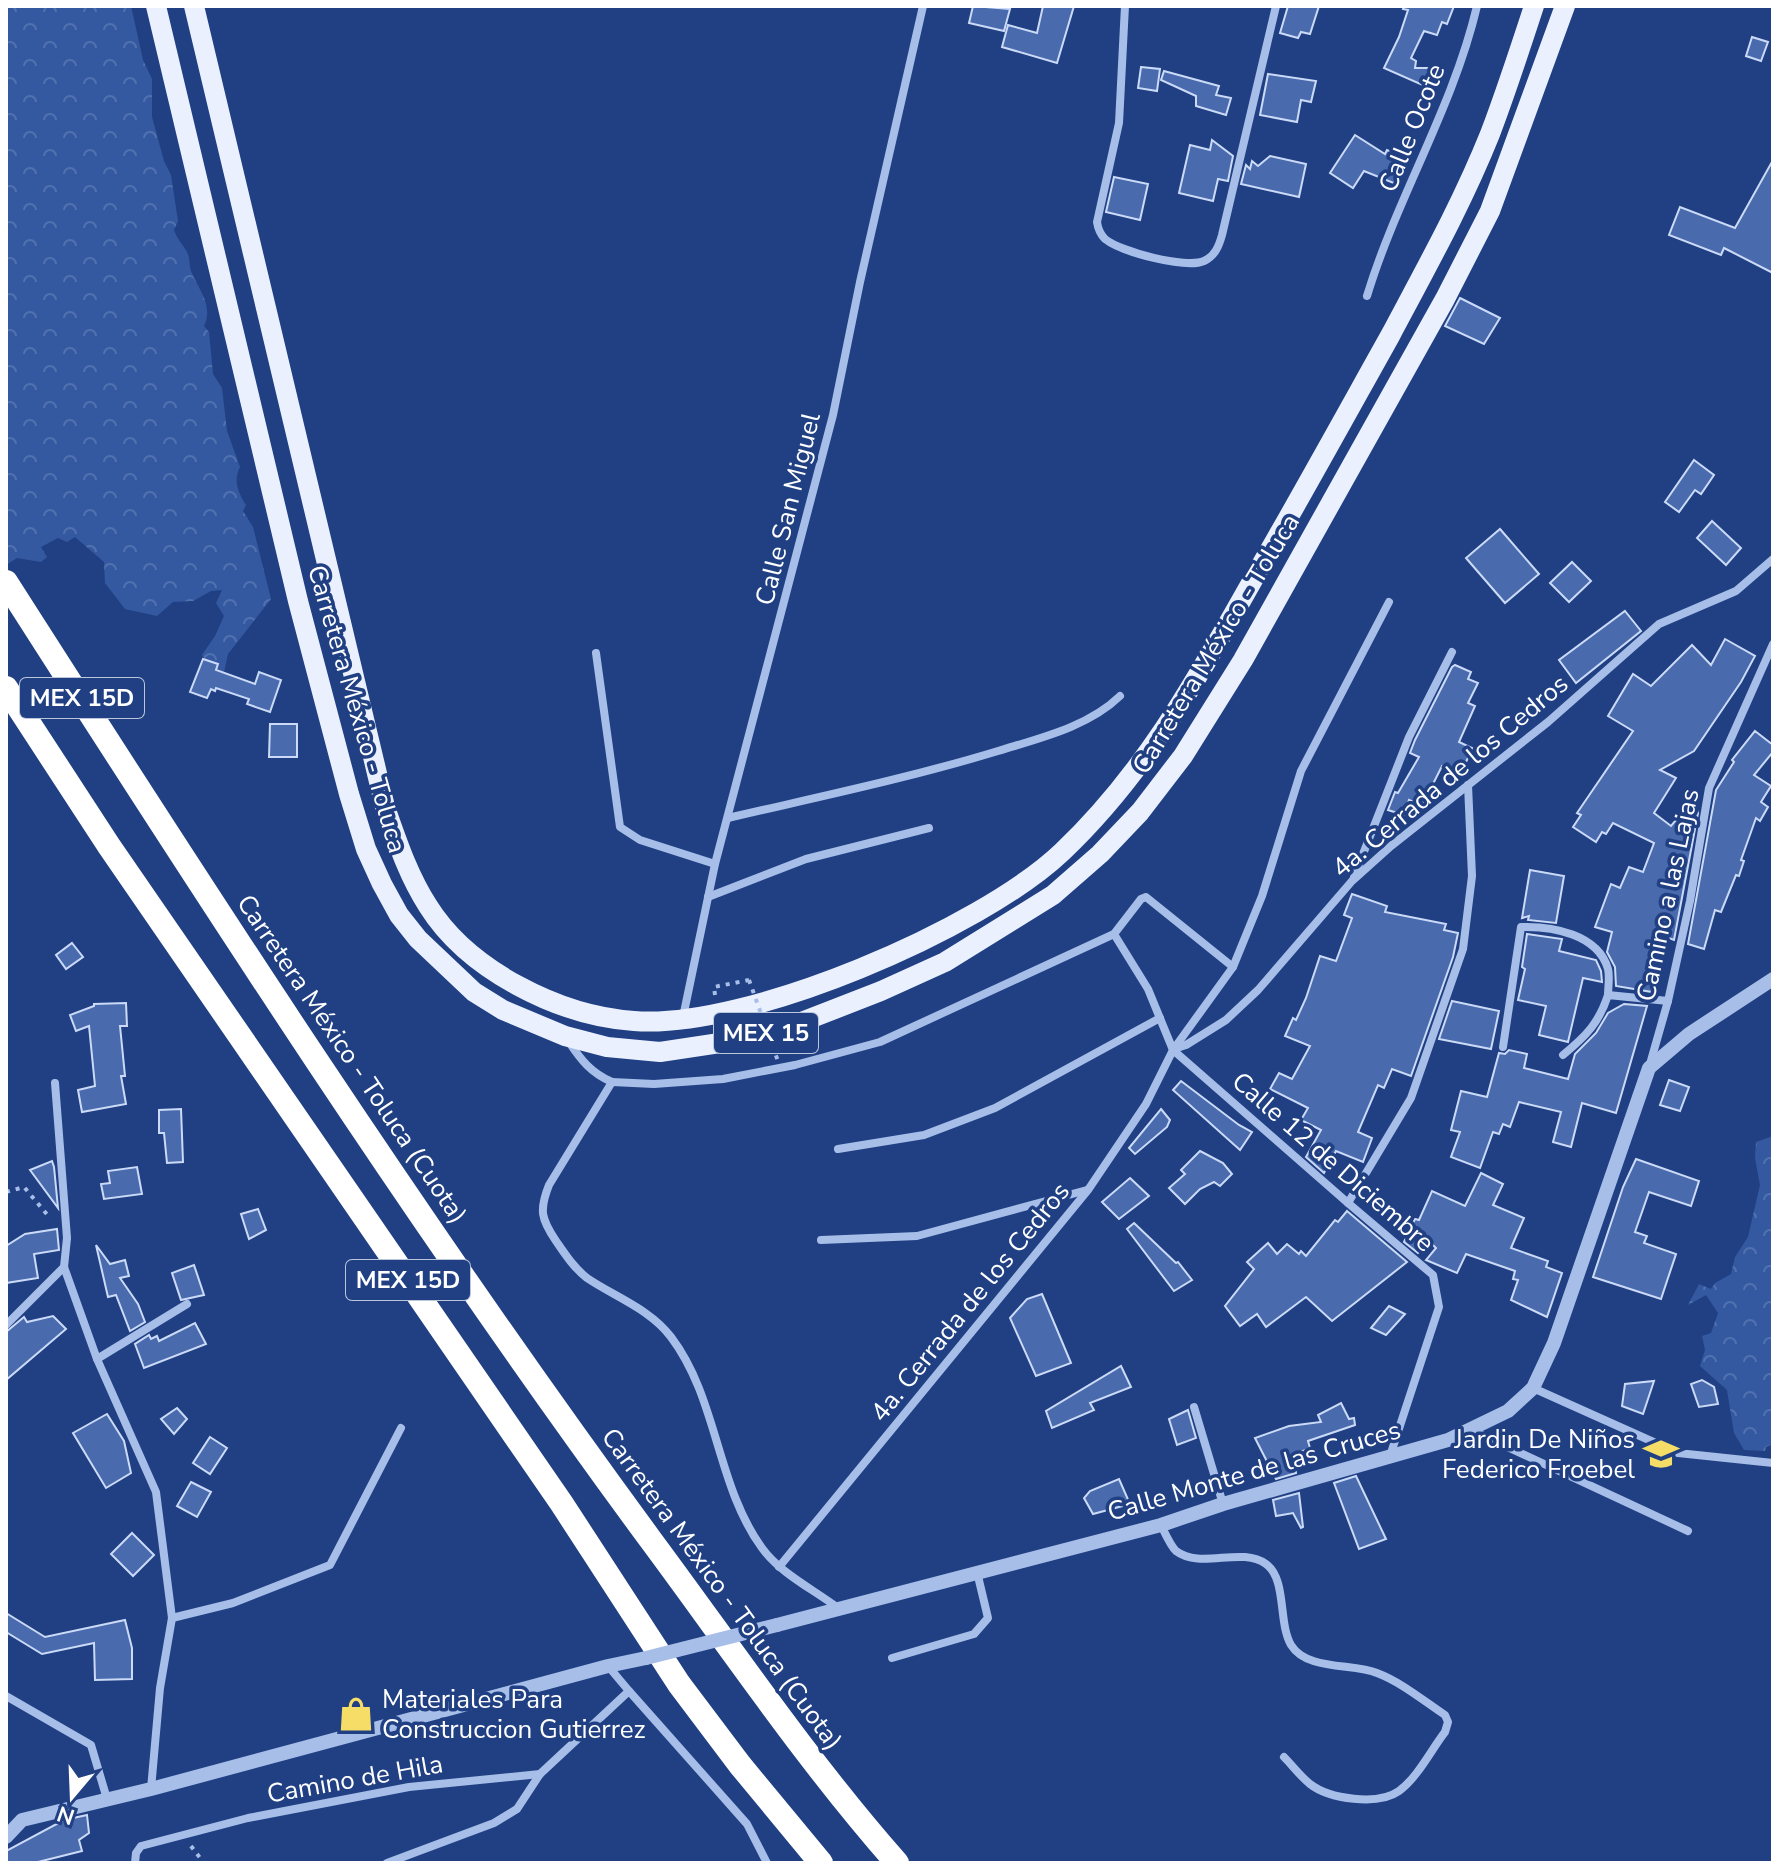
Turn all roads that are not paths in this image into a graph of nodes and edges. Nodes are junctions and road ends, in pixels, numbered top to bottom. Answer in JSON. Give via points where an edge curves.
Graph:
{"nodes":[{"id":1,"x":156,"y":6,"type":"edge"},
{"id":2,"x":194,"y":6,"type":"edge"},
{"id":3,"x":923,"y":6,"type":"edge"},
{"id":4,"x":1125,"y":6,"type":"edge"},
{"id":5,"x":1276,"y":6,"type":"edge"},
{"id":6,"x":1477,"y":6,"type":"edge"},
{"id":7,"x":1534,"y":6,"type":"edge"},
{"id":8,"x":1565,"y":6,"type":"edge"},
{"id":9,"x":1367,"y":296,"type":"dead end"},
{"id":10,"x":1773,"y":559,"type":"edge"},
{"id":11,"x":6,"y":582,"type":"edge"},
{"id":12,"x":1389,"y":602,"type":"dead end"},
{"id":13,"x":1773,"y":644,"type":"edge"},
{"id":14,"x":1452,"y":652,"type":"dead end"},
{"id":15,"x":596,"y":653,"type":"dead end"},
{"id":16,"x":6,"y":688,"type":"edge"},
{"id":17,"x":1120,"y":696,"type":"dead end"},
{"id":18,"x":1468,"y":785,"type":"junction"},
{"id":19,"x":728,"y":818,"type":"junction"},
{"id":20,"x":929,"y":828,"type":"dead end"},
{"id":21,"x":715,"y":864,"type":"junction"},
{"id":22,"x":1352,"y":881,"type":"junction"},
{"id":23,"x":708,"y":897,"type":"junction"},
{"id":24,"x":1114,"y":934,"type":"junction"},
{"id":25,"x":1233,"y":967,"type":"junction"},
{"id":26,"x":1773,"y":979,"type":"edge"},
{"id":27,"x":1608,"y":995,"type":"junction"},
{"id":28,"x":1668,"y":1001,"type":"junction"},
{"id":29,"x":1160,"y":1018,"type":"junction"},
{"id":30,"x":683,"y":1019,"type":"junction"},
{"id":31,"x":565,"y":1036,"type":"junction"},
{"id":32,"x":1503,"y":1047,"type":"dead end"},
{"id":33,"x":1173,"y":1050,"type":"junction"},
{"id":34,"x":1563,"y":1055,"type":"dead end"},
{"id":35,"x":1649,"y":1068,"type":"junction"},
{"id":36,"x":612,"y":1082,"type":"junction"},
{"id":37,"x":55,"y":1083,"type":"dead end"},
{"id":38,"x":838,"y":1149,"type":"dead end"},
{"id":39,"x":1088,"y":1190,"type":"junction"},
{"id":40,"x":1348,"y":1203,"type":"junction"},
{"id":41,"x":821,"y":1240,"type":"dead end"},
{"id":42,"x":64,"y":1267,"type":"junction"},
{"id":43,"x":187,"y":1304,"type":"dead end"},
{"id":44,"x":6,"y":1325,"type":"edge"},
{"id":45,"x":97,"y":1359,"type":"junction"},
{"id":46,"x":1533,"y":1388,"type":"junction"},
{"id":47,"x":1194,"y":1407,"type":"dead end"},
{"id":48,"x":401,"y":1428,"type":"dead end"},
{"id":49,"x":1471,"y":1430,"type":"junction"},
{"id":50,"x":1390,"y":1456,"type":"junction"},
{"id":51,"x":1773,"y":1463,"type":"edge"},
{"id":52,"x":1223,"y":1504,"type":"junction"},
{"id":53,"x":1161,"y":1525,"type":"junction"},
{"id":54,"x":1688,"y":1531,"type":"dead end"},
{"id":55,"x":779,"y":1567,"type":"junction"},
{"id":56,"x":977,"y":1572,"type":"junction"},
{"id":57,"x":839,"y":1608,"type":"junction"},
{"id":58,"x":172,"y":1618,"type":"junction"},
{"id":59,"x":892,"y":1658,"type":"dead end"},
{"id":60,"x":608,"y":1666,"type":"junction"},
{"id":61,"x":629,"y":1691,"type":"junction"},
{"id":62,"x":6,"y":1696,"type":"edge"},
{"id":63,"x":1284,"y":1757,"type":"dead end"},
{"id":64,"x":540,"y":1774,"type":"junction"},
{"id":65,"x":151,"y":1789,"type":"junction"},
{"id":66,"x":107,"y":1799,"type":"junction"},
{"id":67,"x":6,"y":1837,"type":"edge"},
{"id":68,"x":135,"y":1863,"type":"edge"},
{"id":69,"x":387,"y":1863,"type":"edge"},
{"id":70,"x":767,"y":1863,"type":"edge"},
{"id":71,"x":821,"y":1863,"type":"edge"},
{"id":72,"x":897,"y":1863,"type":"edge"}],
"edges":[{"from":1,"to":31,"type":"main road","name":"Carretera México - Toluca","number":"MEX 15","via":[[298,601],[366,849],[399,915],[441,963],[503,1010]]},
{"from":2,"to":30,"type":"main road","name":"Carretera México - Toluca","number":"MEX 15","via":[[385,807],[406,866],[441,924],[465,949],[514,984],[617,1020]]},
{"from":3,"to":19,"type":"street","name":"Calle San Miguel","via":[[833,415]]},
{"from":4,"to":5,"type":"street","via":[[1119,123],[1099,232],[1121,249],[1190,264],[1212,255],[1222,235]]},
{"from":6,"to":9,"type":"street","name":"Calle Ocote","via":[[1451,93]]},
{"from":7,"to":30,"type":"main road","name":"Carretera México - Toluca","number":"MEX 15","via":[[1489,136],[1433,256],[1180,706],[1132,777],[1031,880],[939,933],[796,990]]},
{"from":8,"to":31,"type":"main road","name":"Carretera México - Toluca","number":"MEX 15","via":[[1490,211],[1445,299],[1243,660],[1183,756],[1100,854],[1053,895],[945,962],[786,1028],[660,1052]]},
{"from":10,"to":18,"type":"street","name":"4a. Cerrada de los Cedros","via":[[1736,591],[1659,624]]},
{"from":11,"to":72,"type":"highway","name":"Carretera México - Toluca (Cuota)","number":"MEX 15D","via":[[293,1024],[583,1447],[799,1745]]},
{"from":12,"to":25,"type":"street","via":[[1301,771],[1262,896]]},
{"from":13,"to":28,"type":"street","name":"Camino a las Lajas","via":[[1709,788]]},
{"from":14,"to":22,"type":"street","via":[[1409,737]]},
{"from":15,"to":21,"type":"street","via":[[620,827],[640,840]]},
{"from":16,"to":71,"type":"highway","number":"MEX 15D","via":[[679,1684]]},
{"from":17,"to":19,"type":"street","via":[[1108,708],[1039,738],[944,767]]},
{"from":18,"to":22,"type":"street","name":"4a. Cerrada de los Cedros"},
{"from":18,"to":40,"type":"street","via":[[1472,876],[1463,949],[1411,1098]]},
{"from":19,"to":21,"type":"street","name":"Calle San Miguel"},
{"from":20,"to":23,"type":"street","via":[[806,859]]},
{"from":21,"to":23,"type":"street","name":"Calle San Miguel"},
{"from":22,"to":33,"type":"street","name":"4a. Cerrada de los Cedros","via":[[1258,990],[1226,1020]]},
{"from":23,"to":30,"type":"street","name":"Calle San Miguel"},
{"from":24,"to":25,"type":"street","via":[[1146,897]]},
{"from":24,"to":29,"type":"street"},
{"from":24,"to":36,"type":"street","via":[[880,1042],[723,1079]]},
{"from":25,"to":33,"type":"street"},
{"from":26,"to":35,"type":"street","via":[[1689,1034]]},
{"from":27,"to":28,"type":"street"},
{"from":27,"to":32,"type":"street","via":[[1608,968],[1594,948],[1575,935],[1521,927]]},
{"from":27,"to":34,"type":"street","via":[[1601,1017]]},
{"from":28,"to":35,"type":"street","name":"Camino a las Lajas"},
{"from":29,"to":33,"type":"street"},
{"from":29,"to":38,"type":"street","via":[[995,1108],[924,1135]]},
{"from":31,"to":36,"type":"street","via":[[583,1063]]},
{"from":33,"to":39,"type":"street","name":"4a. Cerrada de los Cedros","via":[[1146,1104]]},
{"from":33,"to":40,"type":"street","name":"Calle 12 de Diciembre"},
{"from":35,"to":46,"type":"street","name":"Calle Monte de las Cruces","via":[[1554,1343]]},
{"from":36,"to":55,"type":"street","via":[[549,1185],[543,1219],[575,1268],[657,1321],[683,1353],[750,1530]]},
{"from":37,"to":42,"type":"street","via":[[67,1238]]},
{"from":39,"to":41,"type":"street","via":[[917,1236]]},
{"from":39,"to":55,"type":"street","name":"4a. Cerrada de los Cedros"},
{"from":40,"to":50,"type":"street","name":"Calle 12 de Diciembre","via":[[1433,1275],[1436,1288],[1439,1307]]},
{"from":42,"to":44,"type":"street"},
{"from":42,"to":45,"type":"street"},
{"from":43,"to":45,"type":"street"},
{"from":45,"to":58,"type":"street","via":[[156,1492]]},
{"from":46,"to":49,"type":"street","name":"Calle Monte de las Cruces","via":[[1508,1411]]},
{"from":46,"to":51,"type":"street","via":[[1678,1453]]},
{"from":47,"to":52,"type":"street"},
{"from":48,"to":58,"type":"street","via":[[330,1565],[233,1603]]},
{"from":49,"to":50,"type":"street","name":"Calle Monte de las Cruces"},
{"from":49,"to":54,"type":"street"},
{"from":50,"to":52,"type":"street","name":"Calle Monte de las Cruces"},
{"from":52,"to":53,"type":"street","name":"Calle Monte de las Cruces"},
{"from":53,"to":56,"type":"street","name":"Calle Monte de las Cruces"},
{"from":53,"to":63,"type":"street","via":[[1183,1554],[1265,1563],[1275,1573],[1291,1645],[1302,1655],[1377,1672],[1448,1722],[1407,1783],[1397,1793],[1375,1800],[1325,1792]]},
{"from":55,"to":57,"type":"street"},
{"from":56,"to":57,"type":"street","name":"Calle Monte de las Cruces"},
{"from":56,"to":59,"type":"street","via":[[988,1618],[982,1627],[974,1634]]},
{"from":57,"to":60,"type":"street","name":"Calle Monte de las Cruces","bridge":true},
{"from":58,"to":65,"type":"street"},
{"from":60,"to":61,"type":"street"},
{"from":60,"to":65,"type":"street"},
{"from":61,"to":64,"type":"street"},
{"from":61,"to":70,"type":"street","via":[[747,1824]]},
{"from":62,"to":66,"type":"street","via":[[91,1745]]},
{"from":64,"to":68,"type":"street","name":"Camino de Hila","via":[[409,1787],[248,1818],[141,1846]]},
{"from":64,"to":69,"type":"street","via":[[517,1809],[494,1823]]},
{"from":65,"to":66,"type":"street"},
{"from":66,"to":67,"type":"street","via":[[22,1820]]}]}
